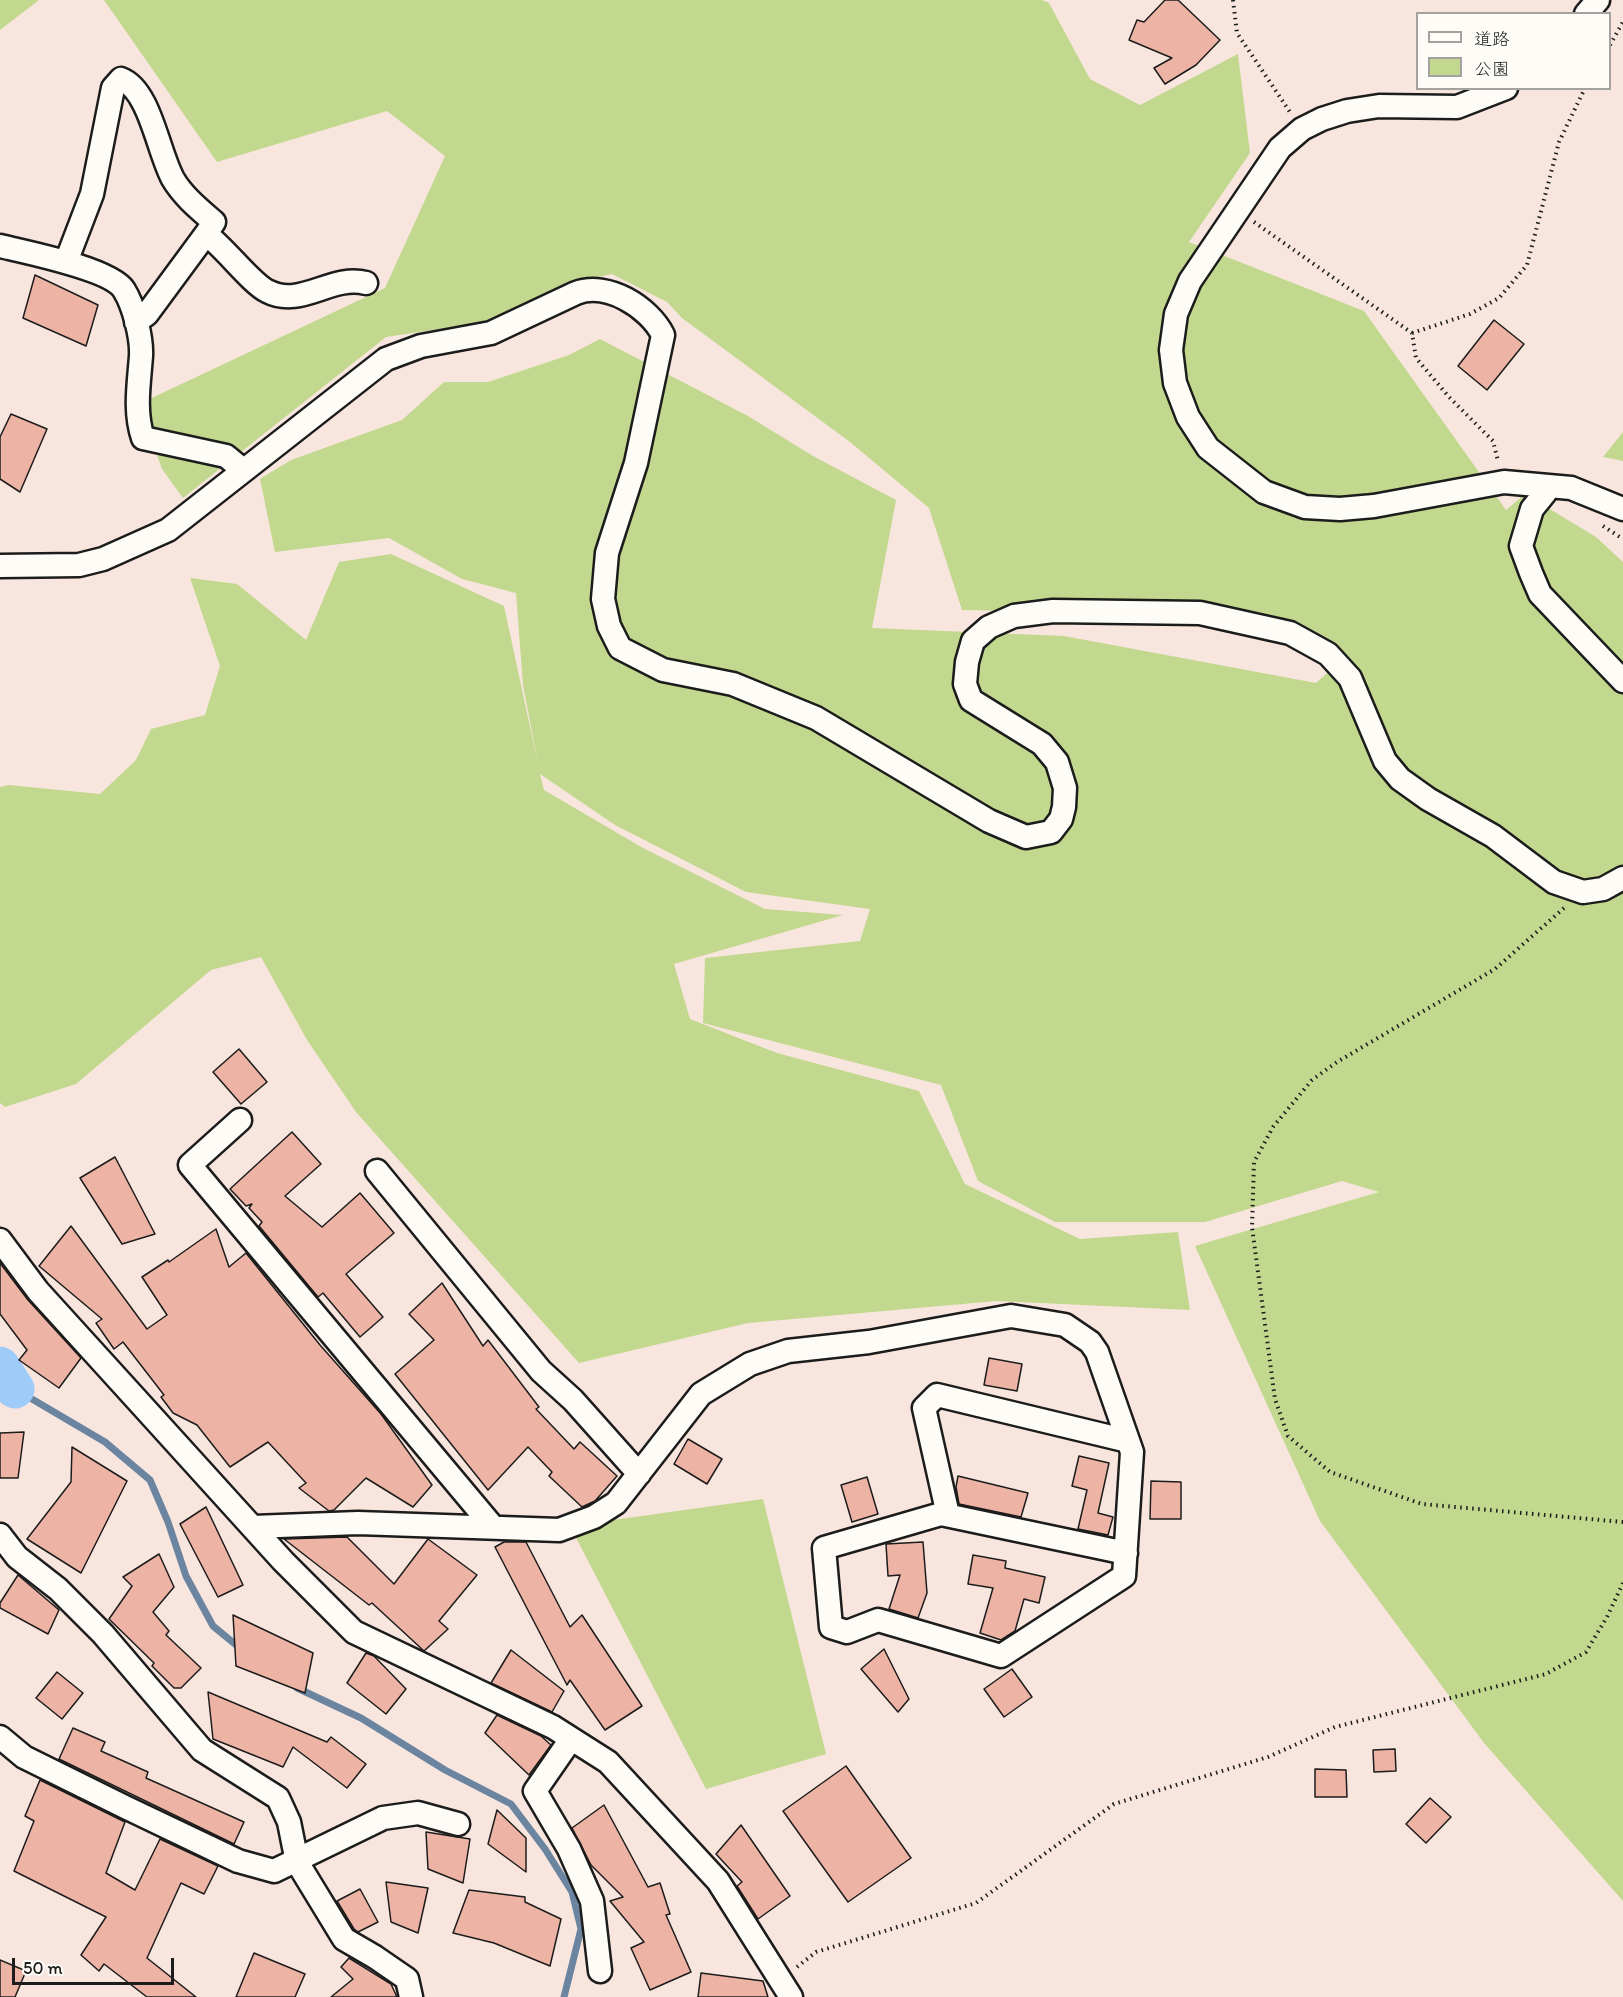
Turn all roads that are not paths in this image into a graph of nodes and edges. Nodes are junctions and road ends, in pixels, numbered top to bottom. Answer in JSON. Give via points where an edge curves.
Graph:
{"nodes":[{"id":1,"x":1598,"y":0,"type":"edge"},
{"id":2,"x":1588,"y":12,"type":"edge"},
{"id":3,"x":1501,"y":90,"type":"edge"},
{"id":4,"x":206,"y":234,"type":"junction"},
{"id":5,"x":0,"y":246,"type":"edge"},
{"id":6,"x":66,"y":262,"type":"junction"},
{"id":7,"x":366,"y":283,"type":"dead end"},
{"id":8,"x":136,"y":322,"type":"junction"},
{"id":9,"x":243,"y":470,"type":"junction"},
{"id":10,"x":1545,"y":493,"type":"dead end"},
{"id":11,"x":1623,"y":508,"type":"edge"},
{"id":12,"x":0,"y":566,"type":"edge"},
{"id":13,"x":1623,"y":681,"type":"edge"},
{"id":14,"x":1623,"y":878,"type":"edge"},
{"id":15,"x":240,"y":1120,"type":"dead end"},
{"id":16,"x":377,"y":1171,"type":"dead end"},
{"id":17,"x":0,"y":1240,"type":"edge"},
{"id":18,"x":1128,"y":1440,"type":"junction"},
{"id":19,"x":639,"y":1474,"type":"junction"},
{"id":20,"x":948,"y":1515,"type":"junction"},
{"id":21,"x":253,"y":1527,"type":"junction"},
{"id":22,"x":494,"y":1527,"type":"junction"},
{"id":23,"x":2,"y":1548,"type":"edge"},
{"id":24,"x":1126,"y":1553,"type":"junction"},
{"id":25,"x":0,"y":1737,"type":"edge"},
{"id":26,"x":572,"y":1739,"type":"junction"},
{"id":27,"x":458,"y":1824,"type":"dead end"},
{"id":28,"x":297,"y":1862,"type":"junction"},
{"id":29,"x":600,"y":1971,"type":"dead end"},
{"id":30,"x":785,"y":1988,"type":"edge"},
{"id":31,"x":411,"y":1997,"type":"edge"}],
"edges":[{"from":1,"to":2,"type":"street"},
{"from":3,"to":11,"type":"street","via":[[1457,107],[1379,106],[1347,111],[1302,129],[1280,148],[1190,281],[1176,314],[1171,350],[1175,383],[1188,417],[1208,448],[1264,492],[1305,507],[1374,506],[1504,482],[1571,488]]},
{"from":4,"to":6,"type":"street","via":[[214,222],[173,179],[142,98],[129,82],[121,79],[112,88],[92,194]]},
{"from":4,"to":7,"type":"street","via":[[225,248],[264,290],[279,297],[295,298],[351,279]]},
{"from":4,"to":8,"type":"street","via":[[147,314]]},
{"from":5,"to":6,"type":"street"},
{"from":6,"to":8,"type":"street","via":[[114,281],[124,290]]},
{"from":8,"to":9,"type":"street","via":[[142,340],[138,423],[143,438],[226,456]]},
{"from":9,"to":12,"type":"street","via":[[168,530],[103,559],[79,565]]},
{"from":9,"to":14,"type":"street","via":[[386,359],[421,346],[491,333],[576,293],[602,289],[622,297],[657,323],[663,335],[636,463],[608,553],[603,599],[609,626],[620,648],[663,670],[733,684],[816,718],[989,821],[1026,837],[1051,832],[1061,819],[1065,788],[1058,762],[1042,744],[971,700],[965,684],[967,662],[973,640],[989,627],[1014,616],[1053,611],[1200,613],[1290,633],[1328,654],[1350,678],[1385,761],[1400,779],[1493,836],[1554,882],[1583,892],[1603,889]]},
{"from":10,"to":13,"type":"street","via":[[1532,509],[1521,546],[1531,573],[1540,594]]},
{"from":15,"to":22,"type":"street","via":[[190,1165]]},
{"from":16,"to":19,"type":"street","via":[[541,1371],[573,1400]]},
{"from":17,"to":21,"type":"street","via":[[39,1291]]},
{"from":18,"to":19,"type":"street","via":[[1090,1342],[1065,1325],[1011,1316],[869,1342],[788,1351],[750,1364],[701,1394]]},
{"from":18,"to":20,"type":"street","via":[[937,1395],[924,1408]]},
{"from":18,"to":24,"type":"street","via":[[1132,1452]]},
{"from":19,"to":22,"type":"street","via":[[616,1503],[594,1517],[560,1530]]},
{"from":20,"to":24,"type":"street"},
{"from":20,"to":24,"type":"street","via":[[824,1548],[831,1627],[848,1632],[878,1620],[1001,1656],[1124,1576]]},
{"from":21,"to":22,"type":"street","via":[[358,1523]]},
{"from":21,"to":26,"type":"street","via":[[354,1632]]},
{"from":23,"to":28,"type":"street","via":[[58,1589],[104,1634],[202,1750],[278,1798],[289,1822]]},
{"from":25,"to":28,"type":"street","via":[[24,1757],[238,1861],[274,1871]]},
{"from":26,"to":29,"type":"street","via":[[535,1791],[569,1849],[592,1901]]},
{"from":26,"to":30,"type":"street","via":[[608,1762],[718,1881]]},
{"from":27,"to":28,"type":"street","via":[[418,1813],[383,1818]]},
{"from":28,"to":31,"type":"street","via":[[344,1939],[407,1979]]}]}
